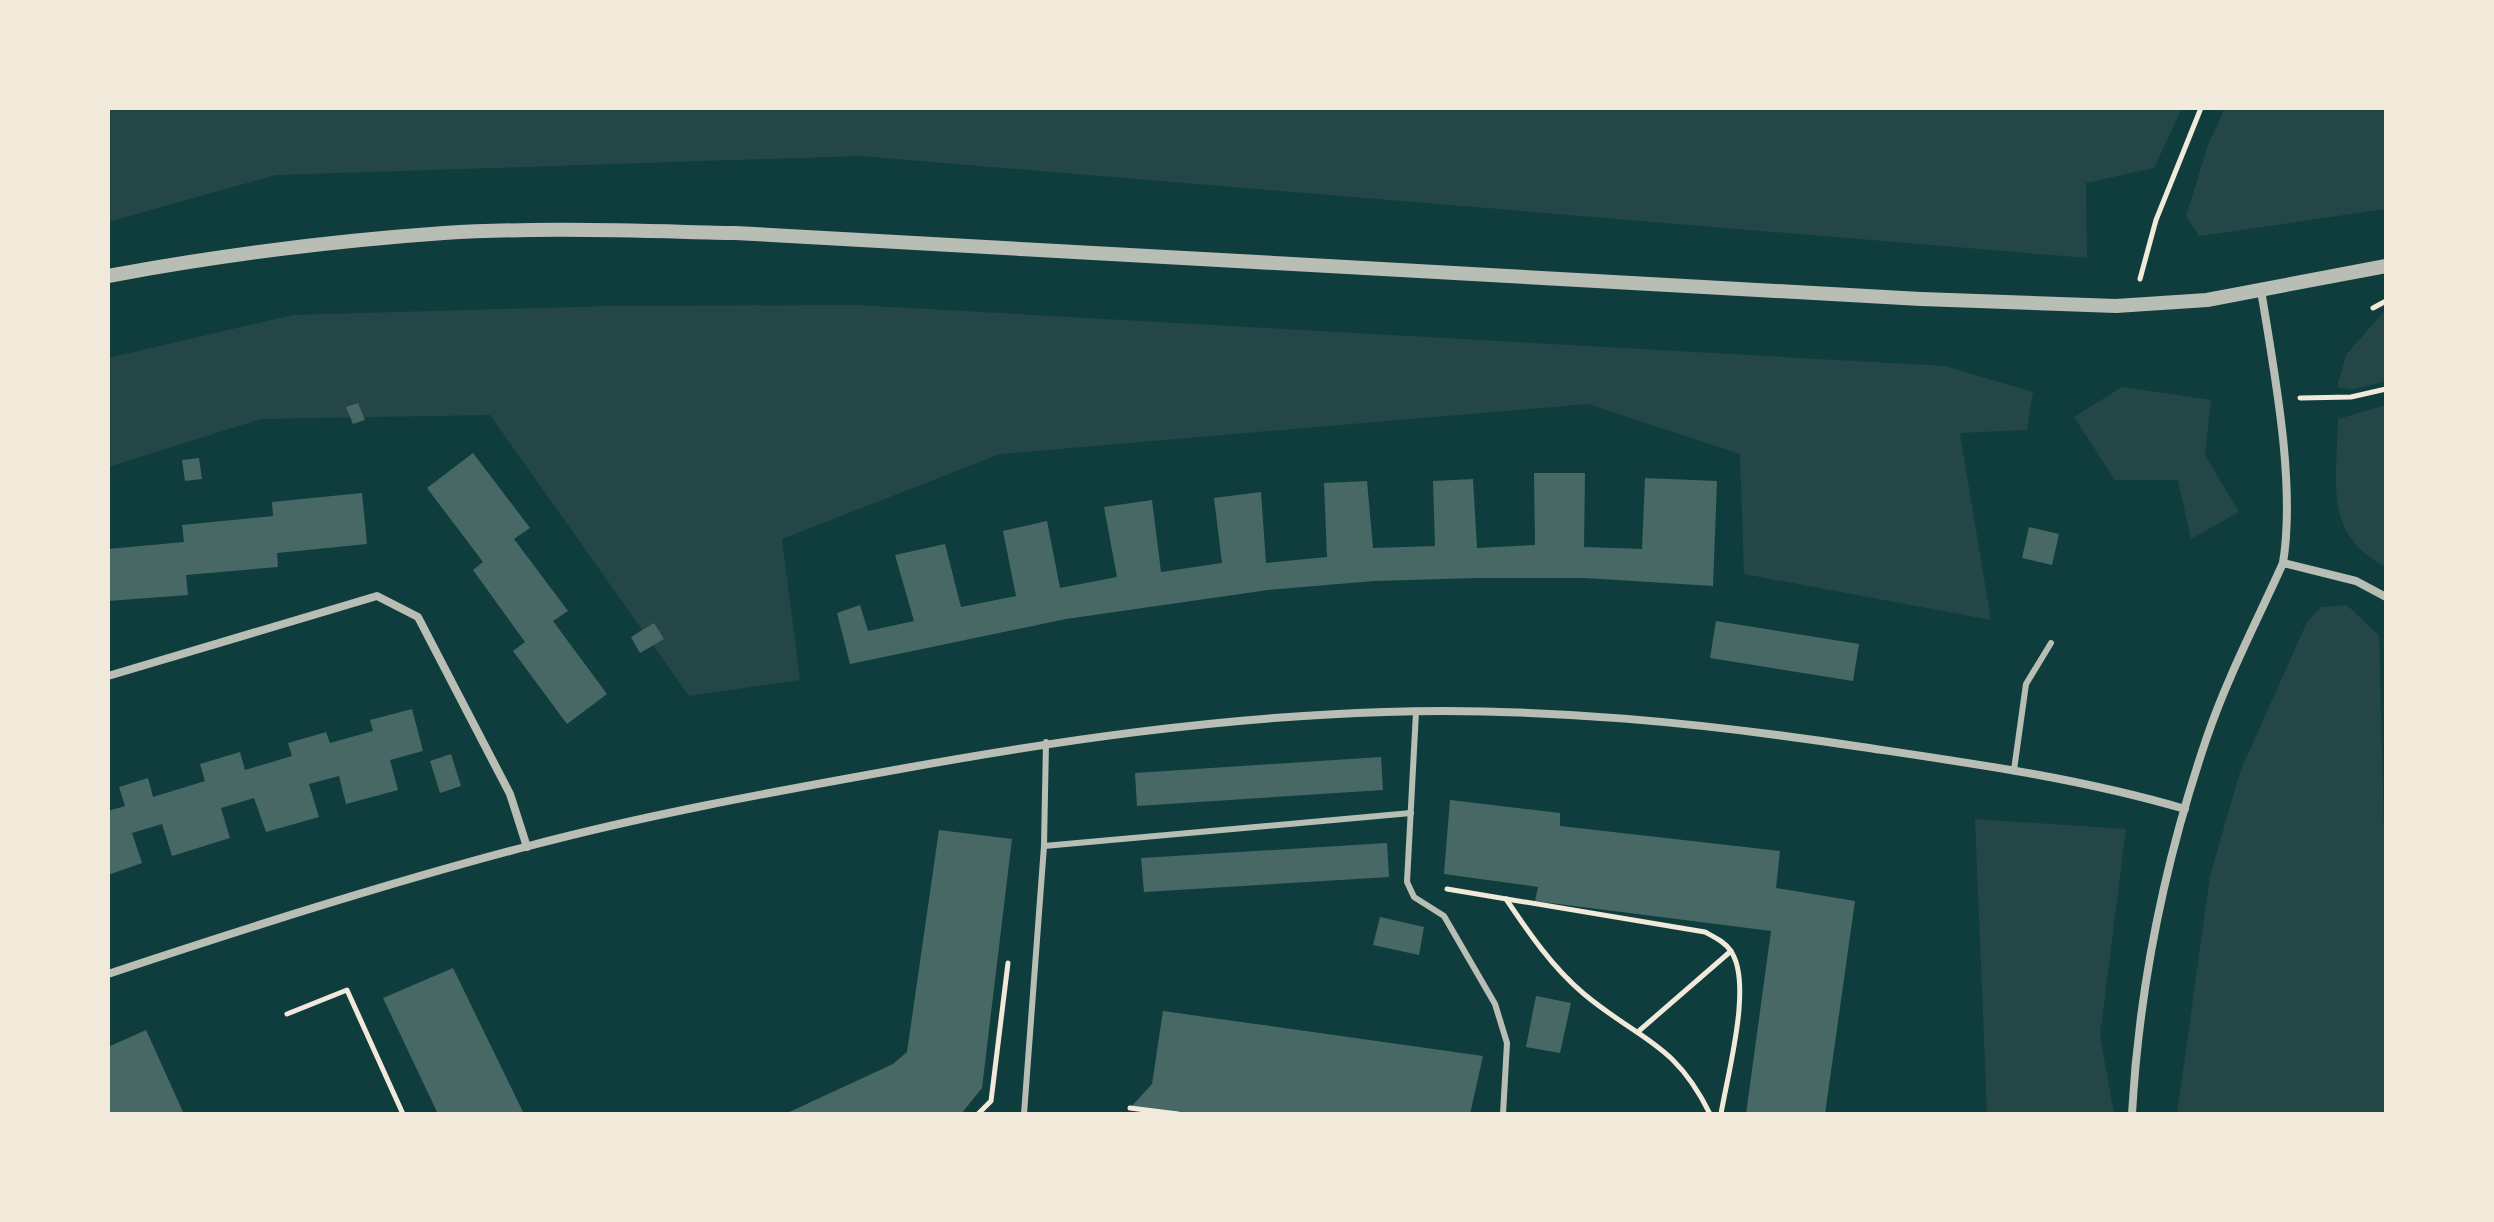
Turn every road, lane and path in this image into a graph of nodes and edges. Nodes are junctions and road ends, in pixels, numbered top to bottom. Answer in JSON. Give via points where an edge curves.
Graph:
{"nodes":[{"id":1,"x":2201,"y":108,"type":"edge"},
{"id":2,"x":2386,"y":266,"type":"edge"},
{"id":3,"x":108,"y":276,"type":"edge"},
{"id":4,"x":2261,"y":290,"type":"junction"},
{"id":5,"x":2386,"y":301,"type":"edge"},
{"id":6,"x":2136,"y":304,"type":"junction"},
{"id":7,"x":2373,"y":308,"type":"dead end"},
{"id":8,"x":2386,"y":389,"type":"edge"},
{"id":9,"x":2276,"y":399,"type":"junction"},
{"id":10,"x":2283,"y":563,"type":"junction"},
{"id":11,"x":2386,"y":597,"type":"edge"},
{"id":12,"x":2051,"y":643,"type":"dead end"},
{"id":13,"x":108,"y":676,"type":"edge"},
{"id":14,"x":1416,"y":712,"type":"junction"},
{"id":15,"x":1046,"y":742,"type":"junction"},
{"id":16,"x":2014,"y":770,"type":"junction"},
{"id":17,"x":2185,"y":809,"type":"junction"},
{"id":18,"x":1411,"y":813,"type":"junction"},
{"id":19,"x":1044,"y":846,"type":"junction"},
{"id":20,"x":527,"y":847,"type":"junction"},
{"id":21,"x":1407,"y":882,"type":"junction"},
{"id":22,"x":1505,"y":898,"type":"junction"},
{"id":23,"x":1731,"y":951,"type":"junction"},
{"id":24,"x":108,"y":974,"type":"edge"},
{"id":25,"x":287,"y":1014,"type":"dead end"},
{"id":26,"x":1640,"y":1030,"type":"junction"},
{"id":27,"x":1130,"y":1108,"type":"dead end"},
{"id":28,"x":403,"y":1114,"type":"edge"},
{"id":29,"x":1024,"y":1114,"type":"edge"},
{"id":30,"x":1178,"y":1114,"type":"edge"},
{"id":31,"x":1503,"y":1114,"type":"edge"},
{"id":32,"x":1710,"y":1114,"type":"edge"},
{"id":33,"x":1721,"y":1114,"type":"edge"},
{"id":34,"x":2132,"y":1114,"type":"edge"}],
"edges":[{"from":1,"to":6,"type":"path","via":[[2143,258]]},
{"from":2,"to":4,"type":"street"},
{"from":3,"to":6,"type":"street","via":[[316,244],[447,233],[596,231],[767,235],[2001,303]]},
{"from":4,"to":6,"type":"street"},
{"from":4,"to":9,"type":"street"},
{"from":5,"to":7,"type":"path"},
{"from":8,"to":9,"type":"path","via":[[2351,397]]},
{"from":9,"to":10,"type":"street","via":[[2287,501]]},
{"from":10,"to":11,"type":"street","via":[[2356,581]]},
{"from":10,"to":17,"type":"street","via":[[2208,735]]},
{"from":12,"to":16,"type":"lane","via":[[2026,684]]},
{"from":13,"to":20,"type":"street","via":[[377,596],[418,617],[510,794]]},
{"from":14,"to":15,"type":"street","via":[[1181,725]]},
{"from":14,"to":16,"type":"street","via":[[1559,714],[1693,724]]},
{"from":14,"to":18,"type":"lane"},
{"from":15,"to":19,"type":"lane"},
{"from":15,"to":20,"type":"street","via":[[836,778]]},
{"from":16,"to":17,"type":"street"},
{"from":17,"to":34,"type":"street","via":[[2169,864],[2135,1051]]},
{"from":18,"to":19,"type":"lane"},
{"from":18,"to":21,"type":"lane"},
{"from":19,"to":29,"type":"lane"},
{"from":20,"to":24,"type":"street","via":[[258,923]]},
{"from":21,"to":22,"type":"path"},
{"from":21,"to":31,"type":"lane","via":[[1414,897],[1444,916],[1495,1004],[1508,1059]]},
{"from":22,"to":23,"type":"path","via":[[1705,932]]},
{"from":22,"to":26,"type":"path","via":[[1539,948],[1584,994]]},
{"from":23,"to":26,"type":"path"},
{"from":23,"to":33,"type":"path","via":[[1741,992]]},
{"from":25,"to":28,"type":"path","via":[[347,990]]},
{"from":26,"to":32,"type":"path","via":[[1694,1081]]},
{"from":27,"to":30,"type":"path"}]}
